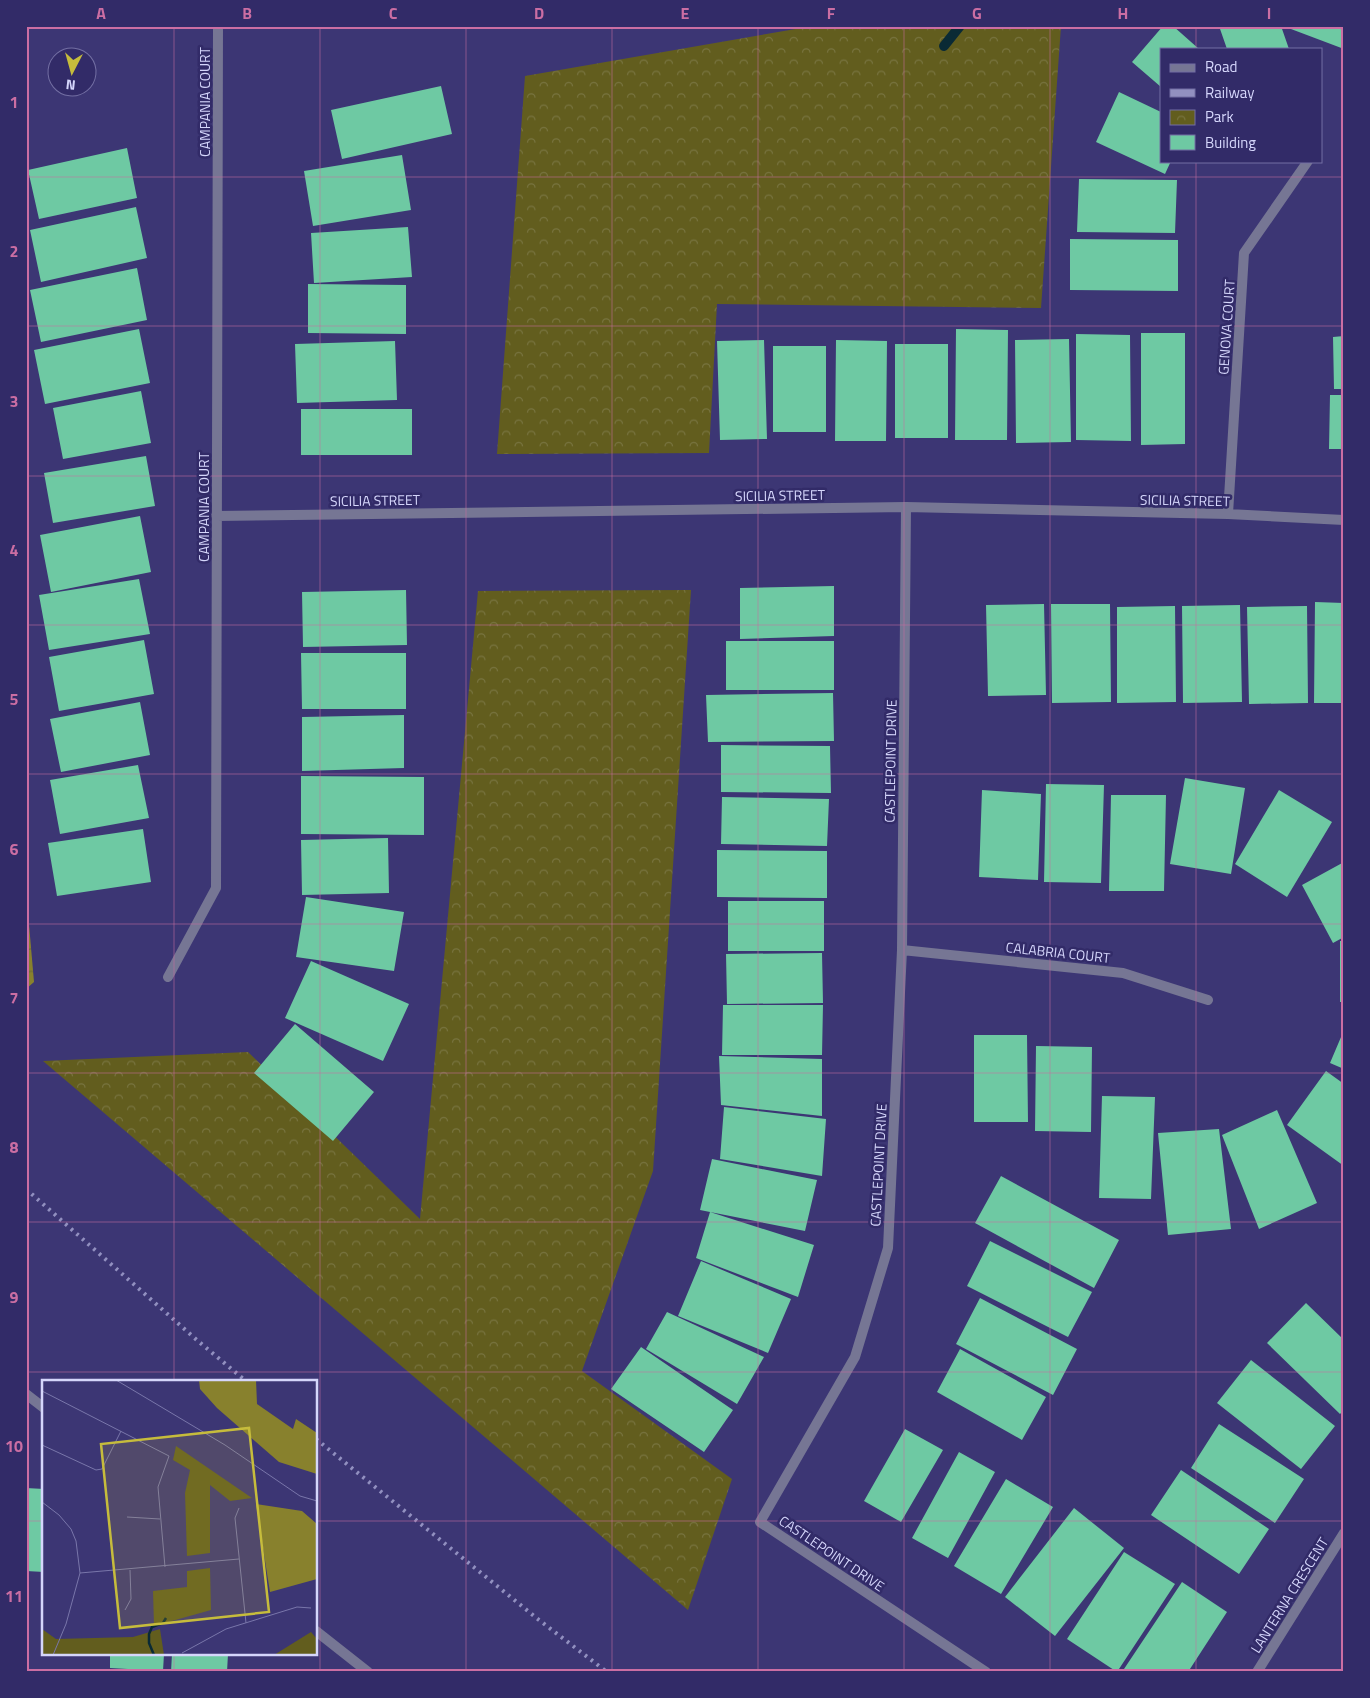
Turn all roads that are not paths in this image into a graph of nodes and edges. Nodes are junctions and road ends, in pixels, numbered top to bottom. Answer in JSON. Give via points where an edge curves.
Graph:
{"nodes":[{"id":1,"x":218,"y":26,"type":"edge"},
{"id":2,"x":1307,"y":162,"type":"edge"},
{"id":3,"x":906,"y":507,"type":"junction"},
{"id":4,"x":1228,"y":514,"type":"junction"},
{"id":5,"x":216,"y":516,"type":"junction"},
{"id":6,"x":1344,"y":520,"type":"edge"},
{"id":7,"x":902,"y":950,"type":"junction"},
{"id":8,"x":168,"y":977,"type":"dead end"},
{"id":9,"x":1208,"y":1000,"type":"dead end"},
{"id":10,"x":26,"y":1394,"type":"edge"},
{"id":11,"x":42,"y":1406,"type":"edge"},
{"id":12,"x":1344,"y":1533,"type":"edge"},
{"id":13,"x":318,"y":1633,"type":"edge"},
{"id":14,"x":368,"y":1672,"type":"edge"},
{"id":15,"x":986,"y":1672,"type":"edge"},
{"id":16,"x":1257,"y":1672,"type":"edge"}],
"edges":[{"from":1,"to":5,"type":"street","name":"CAMPANIA COURT"},
{"from":2,"to":4,"type":"street","name":"GENOVA COURT","via":[[1244,253]]},
{"from":3,"to":4,"type":"street","name":"SICILIA STREET"},
{"from":3,"to":5,"type":"street","name":"SICILIA STREET"},
{"from":3,"to":7,"type":"street","name":"CASTLEPOINT DRIVE"},
{"from":4,"to":6,"type":"street","name":"SICILIA STREET"},
{"from":5,"to":8,"type":"street","name":"CAMPANIA COURT","via":[[216,888]]},
{"from":7,"to":9,"type":"street","name":"CALABRIA COURT","via":[[1123,972]]},
{"from":7,"to":15,"type":"street","name":"CASTLEPOINT DRIVE","via":[[888,1248],[856,1357],[760,1522]]},
{"from":10,"to":11,"type":"street"},
{"from":12,"to":16,"type":"street","name":"LANTERNA CRESCENT"},
{"from":13,"to":14,"type":"street"}]}
